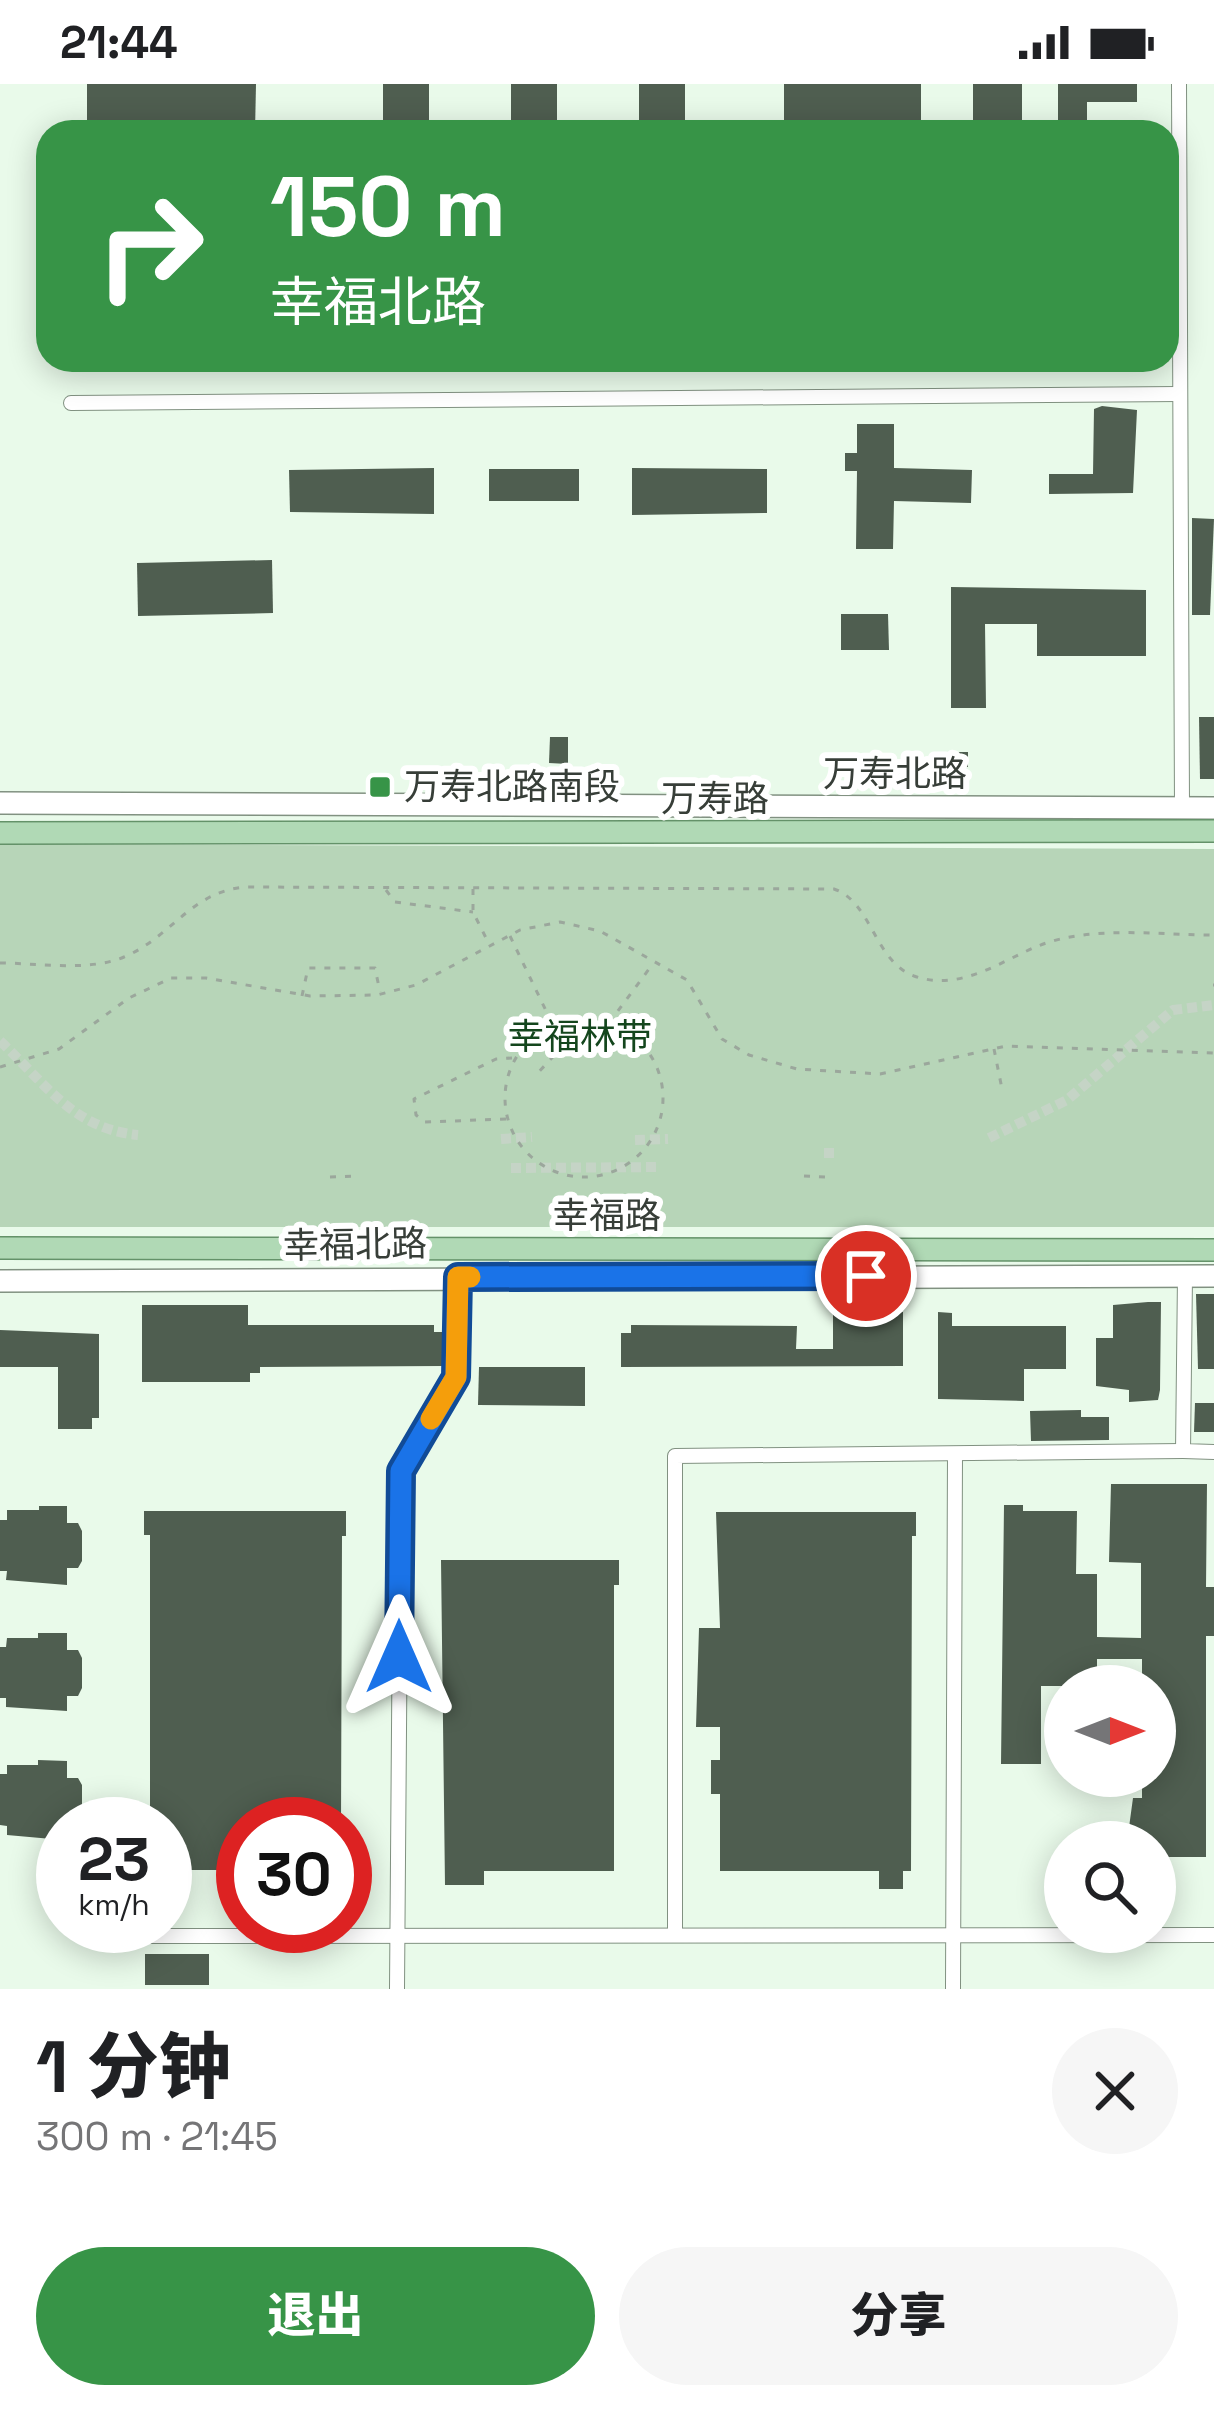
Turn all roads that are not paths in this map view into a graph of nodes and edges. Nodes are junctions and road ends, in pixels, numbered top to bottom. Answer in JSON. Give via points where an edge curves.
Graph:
{"nodes":[{"id":1,"x":1179,"y":84,"type":"edge"},
{"id":2,"x":1180,"y":394,"type":"junction"},
{"id":3,"x":70,"y":403,"type":"dead end"},
{"id":4,"x":0,"y":802,"type":"edge"},
{"id":5,"x":1181,"y":808,"type":"junction"},
{"id":6,"x":1214,"y":808,"type":"edge"},
{"id":7,"x":1214,"y":831,"type":"edge"},
{"id":8,"x":0,"y":833,"type":"edge"},
{"id":9,"x":0,"y":1248,"type":"edge"},
{"id":10,"x":1214,"y":1250,"type":"edge"},
{"id":11,"x":1185,"y":1276,"type":"junction"},
{"id":12,"x":1214,"y":1276,"type":"edge"},
{"id":13,"x":458,"y":1277,"type":"junction"},
{"id":14,"x":0,"y":1281,"type":"edge"},
{"id":15,"x":1183,"y":1451,"type":"junction"},
{"id":16,"x":1214,"y":1452,"type":"edge"},
{"id":17,"x":955,"y":1454,"type":"junction"},
{"id":18,"x":397,"y":1935,"type":"junction"},
{"id":19,"x":675,"y":1935,"type":"junction"},
{"id":20,"x":953,"y":1935,"type":"junction"},
{"id":21,"x":1214,"y":1935,"type":"edge"},
{"id":22,"x":192,"y":1936,"type":"edge"},
{"id":23,"x":397,"y":1989,"type":"edge"},
{"id":24,"x":952,"y":1989,"type":"edge"}],
"edges":[{"from":1,"to":2,"type":"street"},
{"from":2,"to":3,"type":"street"},
{"from":2,"to":5,"type":"street"},
{"from":4,"to":5,"type":"main road","name":"万寿北路"},
{"from":5,"to":6,"type":"main road","name":"万寿北路"},
{"from":7,"to":8,"type":"main road","name":"万寿路"},
{"from":9,"to":10,"type":"main road","name":"幸福路"},
{"from":11,"to":12,"type":"main road","name":"幸福北路"},
{"from":11,"to":13,"type":"main road","name":"幸福北路"},
{"from":11,"to":15,"type":"street"},
{"from":13,"to":14,"type":"main road","name":"幸福北路"},
{"from":13,"to":18,"type":"street","via":[[456,1377],[401,1471]]},
{"from":15,"to":16,"type":"street"},
{"from":15,"to":17,"type":"street"},
{"from":17,"to":19,"type":"street","via":[[675,1456]]},
{"from":17,"to":20,"type":"street"},
{"from":18,"to":19,"type":"street"},
{"from":18,"to":22,"type":"street"},
{"from":18,"to":23,"type":"street"},
{"from":19,"to":20,"type":"street"},
{"from":20,"to":21,"type":"street"},
{"from":20,"to":24,"type":"street"}]}
